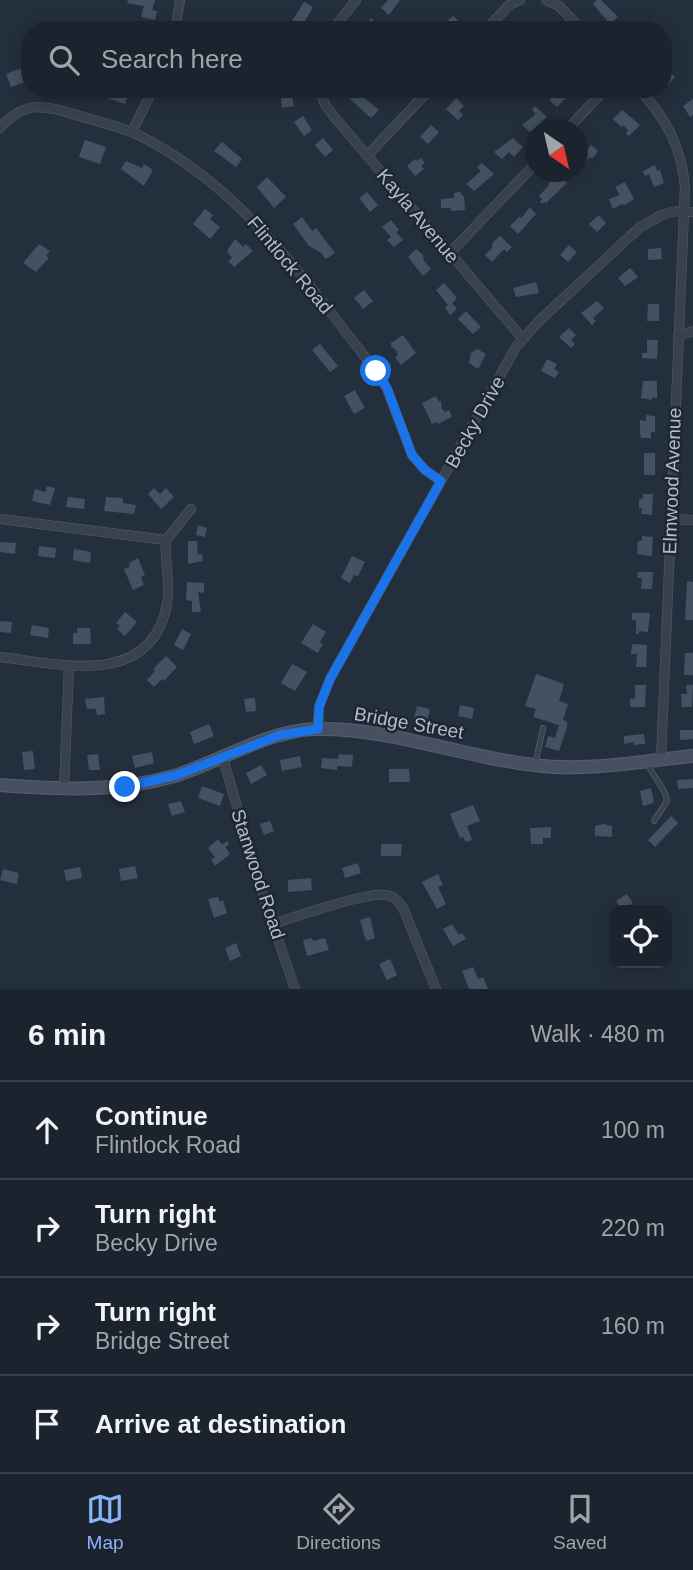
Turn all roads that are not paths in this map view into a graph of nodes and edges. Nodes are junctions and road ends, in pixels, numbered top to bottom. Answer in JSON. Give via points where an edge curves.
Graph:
{"nodes":[{"id":1,"x":180,"y":0,"type":"edge"},
{"id":2,"x":356,"y":0,"type":"edge"},
{"id":3,"x":520,"y":0,"type":"edge"},
{"id":4,"x":546,"y":0,"type":"edge"},
{"id":5,"x":176,"y":21,"type":"edge"},
{"id":6,"x":339,"y":21,"type":"edge"},
{"id":7,"x":494,"y":21,"type":"edge"},
{"id":8,"x":573,"y":21,"type":"edge"},
{"id":9,"x":149,"y":98,"type":"edge"},
{"id":10,"x":323,"y":98,"type":"edge"},
{"id":11,"x":422,"y":98,"type":"edge"},
{"id":12,"x":597,"y":98,"type":"edge"},
{"id":13,"x":647,"y":98,"type":"edge"},
{"id":14,"x":577,"y":119,"type":"edge"},
{"id":15,"x":0,"y":128,"type":"edge"},
{"id":16,"x":132,"y":132,"type":"junction"},
{"id":17,"x":367,"y":156,"type":"junction"},
{"id":18,"x":525,"y":175,"type":"edge"},
{"id":19,"x":689,"y":212,"type":"edge"},
{"id":20,"x":450,"y":253,"type":"junction"},
{"id":21,"x":693,"y":331,"type":"edge"},
{"id":22,"x":678,"y":335,"type":"junction"},
{"id":23,"x":523,"y":339,"type":"junction"},
{"id":24,"x":441,"y":481,"type":"junction"},
{"id":25,"x":191,"y":509,"type":"dead end"},
{"id":26,"x":0,"y":519,"type":"edge"},
{"id":27,"x":671,"y":520,"type":"junction"},
{"id":28,"x":693,"y":520,"type":"edge"},
{"id":29,"x":166,"y":540,"type":"junction"},
{"id":30,"x":0,"y":657,"type":"edge"},
{"id":31,"x":68,"y":665,"type":"junction"},
{"id":32,"x":543,"y":728,"type":"dead end"},
{"id":33,"x":318,"y":729,"type":"junction"},
{"id":34,"x":693,"y":756,"type":"edge"},
{"id":35,"x":223,"y":758,"type":"junction"},
{"id":36,"x":654,"y":760,"type":"junction"},
{"id":37,"x":535,"y":766,"type":"junction"},
{"id":38,"x":0,"y":786,"type":"edge"},
{"id":39,"x":64,"y":789,"type":"junction"},
{"id":40,"x":654,"y":821,"type":"dead end"},
{"id":41,"x":273,"y":923,"type":"junction"},
{"id":42,"x":295,"y":989,"type":"edge"},
{"id":43,"x":436,"y":989,"type":"edge"}],
"edges":[{"from":1,"to":5,"type":"street"},
{"from":2,"to":6,"type":"street"},
{"from":3,"to":7,"type":"street"},
{"from":4,"to":8,"type":"street"},
{"from":9,"to":16,"type":"street"},
{"from":10,"to":17,"type":"street","name":"Kayla Avenue"},
{"from":11,"to":17,"type":"street"},
{"from":12,"to":14,"type":"street"},
{"from":13,"to":19,"type":"street","name":"Elmwood Avenue","via":[[678,148]]},
{"from":15,"to":16,"type":"street","name":"Flintlock Road","via":[[17,112],[41,106]]},
{"from":16,"to":24,"type":"street","name":"Flintlock Road","via":[[190,167],[271,238],[376,371],[417,463]]},
{"from":17,"to":20,"type":"street","name":"Kayla Avenue"},
{"from":18,"to":20,"type":"street"},
{"from":19,"to":22,"type":"street","name":"Elmwood Avenue"},
{"from":19,"to":23,"type":"street","name":"Becky Drive","via":[[664,214],[640,227]]},
{"from":20,"to":23,"type":"street","name":"Kayla Avenue"},
{"from":21,"to":22,"type":"street"},
{"from":22,"to":27,"type":"street","name":"Elmwood Avenue"},
{"from":23,"to":24,"type":"street","name":"Becky Drive"},
{"from":24,"to":33,"type":"street","name":"Becky Drive","via":[[330,679],[319,707]]},
{"from":25,"to":29,"type":"street"},
{"from":26,"to":29,"type":"street"},
{"from":27,"to":28,"type":"street"},
{"from":27,"to":36,"type":"street","name":"Elmwood Avenue"},
{"from":29,"to":31,"type":"street","via":[[167,607],[152,640],[121,662]]},
{"from":30,"to":31,"type":"street"},
{"from":31,"to":39,"type":"street"},
{"from":32,"to":37,"type":"lane"},
{"from":33,"to":35,"type":"street","name":"Bridge Street","via":[[280,735]]},
{"from":33,"to":37,"type":"street","name":"Bridge Street","via":[[380,735]]},
{"from":34,"to":36,"type":"street","name":"Bridge Street"},
{"from":35,"to":39,"type":"street","name":"Bridge Street","via":[[141,785]]},
{"from":35,"to":41,"type":"street","name":"Stanwood Road"},
{"from":36,"to":37,"type":"street","name":"Bridge Street","via":[[566,768]]},
{"from":36,"to":40,"type":"lane","via":[[649,769],[667,801]]},
{"from":38,"to":39,"type":"street","name":"Bridge Street"},
{"from":41,"to":42,"type":"street","name":"Stanwood Road"},
{"from":41,"to":43,"type":"street","via":[[369,896],[388,895],[403,908]]}]}
